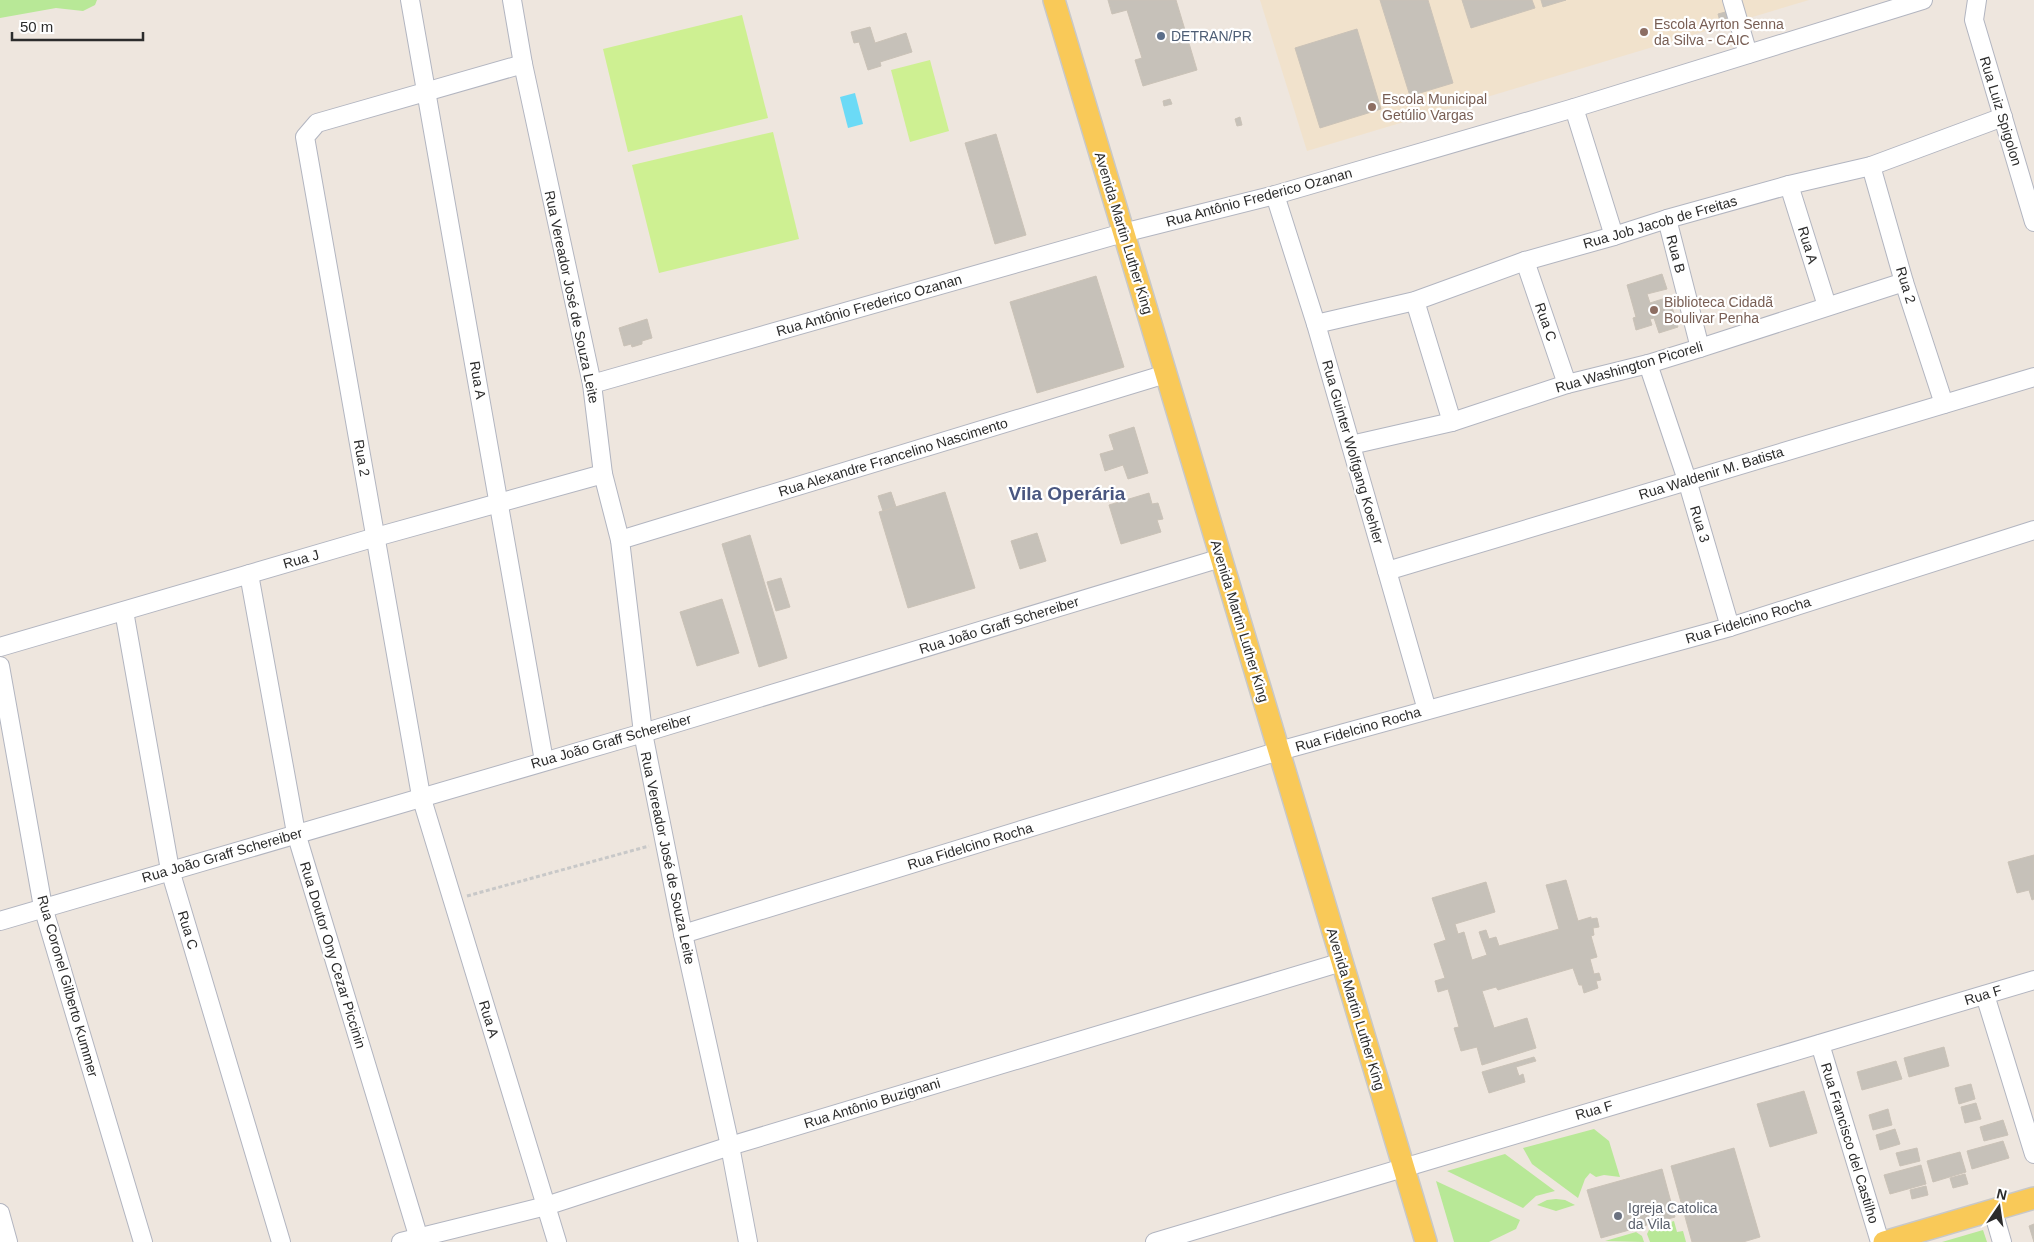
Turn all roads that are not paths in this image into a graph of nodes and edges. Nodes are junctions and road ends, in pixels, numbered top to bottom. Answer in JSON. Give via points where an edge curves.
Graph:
{"nodes":[{"id":1,"x":410,"y":0,"type":"edge"},
{"id":2,"x":512,"y":0,"type":"edge"},
{"id":3,"x":1054,"y":0,"type":"edge"},
{"id":4,"x":1732,"y":0,"type":"edge"},
{"id":5,"x":1923,"y":0,"type":"edge"},
{"id":6,"x":1976,"y":0,"type":"edge"},
{"id":7,"x":1748,"y":54,"type":"junction"},
{"id":8,"x":522,"y":64,"type":"junction"},
{"id":9,"x":426,"y":92,"type":"junction"},
{"id":10,"x":1574,"y":108,"type":"junction"},
{"id":11,"x":2003,"y":117,"type":"junction"},
{"id":12,"x":1871,"y":166,"type":"junction"},
{"id":13,"x":1789,"y":184,"type":"junction"},
{"id":14,"x":1275,"y":194,"type":"junction"},
{"id":15,"x":1666,"y":219,"type":"junction"},
{"id":16,"x":2034,"y":222,"type":"edge"},
{"id":17,"x":1123,"y":233,"type":"junction"},
{"id":18,"x":1614,"y":236,"type":"junction"},
{"id":19,"x":1525,"y":261,"type":"junction"},
{"id":20,"x":1904,"y":282,"type":"junction"},
{"id":21,"x":1414,"y":301,"type":"junction"},
{"id":22,"x":1827,"y":306,"type":"junction"},
{"id":23,"x":1316,"y":324,"type":"junction"},
{"id":24,"x":1700,"y":348,"type":"junction"},
{"id":25,"x":1648,"y":364,"type":"junction"},
{"id":26,"x":1166,"y":374,"type":"junction"},
{"id":27,"x":2034,"y":377,"type":"edge"},
{"id":28,"x":592,"y":384,"type":"junction"},
{"id":29,"x":1567,"y":384,"type":"junction"},
{"id":30,"x":1944,"y":404,"type":"junction"},
{"id":31,"x":1452,"y":422,"type":"junction"},
{"id":32,"x":1351,"y":444,"type":"junction"},
{"id":33,"x":602,"y":474,"type":"junction"},
{"id":34,"x":1687,"y":480,"type":"junction"},
{"id":35,"x":500,"y":502,"type":"junction"},
{"id":36,"x":2034,"y":530,"type":"edge"},
{"id":37,"x":376,"y":537,"type":"junction"},
{"id":38,"x":620,"y":540,"type":"junction"},
{"id":39,"x":1221,"y":558,"type":"junction"},
{"id":40,"x":1387,"y":570,"type":"junction"},
{"id":41,"x":249,"y":574,"type":"junction"},
{"id":42,"x":124,"y":611,"type":"junction"},
{"id":43,"x":1730,"y":627,"type":"junction"},
{"id":44,"x":0,"y":647,"type":"edge"},
{"id":45,"x":0,"y":666,"type":"edge"},
{"id":46,"x":1427,"y":710,"type":"junction"},
{"id":47,"x":643,"y":733,"type":"junction"},
{"id":48,"x":1279,"y":751,"type":"junction"},
{"id":49,"x":544,"y":761,"type":"junction"},
{"id":50,"x":421,"y":796,"type":"junction"},
{"id":51,"x":296,"y":833,"type":"junction"},
{"id":52,"x":170,"y":870,"type":"junction"},
{"id":53,"x":43,"y":907,"type":"junction"},
{"id":54,"x":0,"y":921,"type":"edge"},
{"id":55,"x":683,"y":934,"type":"junction"},
{"id":56,"x":1342,"y":962,"type":"junction"},
{"id":57,"x":2034,"y":980,"type":"edge"},
{"id":58,"x":1985,"y":995,"type":"junction"},
{"id":59,"x":1820,"y":1044,"type":"junction"},
{"id":60,"x":730,"y":1146,"type":"junction"},
{"id":61,"x":2034,"y":1154,"type":"edge"},
{"id":62,"x":1403,"y":1167,"type":"junction"},
{"id":63,"x":2034,"y":1198,"type":"edge"},
{"id":64,"x":546,"y":1206,"type":"junction"},
{"id":65,"x":1993,"y":1211,"type":"junction"},
{"id":66,"x":0,"y":1213,"type":"edge"},
{"id":67,"x":419,"y":1240,"type":"edge"},
{"id":68,"x":8,"y":1242,"type":"edge"},
{"id":69,"x":143,"y":1242,"type":"edge"},
{"id":70,"x":281,"y":1242,"type":"edge"},
{"id":71,"x":401,"y":1242,"type":"edge"},
{"id":72,"x":557,"y":1242,"type":"edge"},
{"id":73,"x":748,"y":1242,"type":"edge"},
{"id":74,"x":1155,"y":1242,"type":"edge"},
{"id":75,"x":1426,"y":1242,"type":"edge"},
{"id":76,"x":1882,"y":1242,"type":"edge"},
{"id":77,"x":2002,"y":1242,"type":"edge"}],
"edges":[{"from":1,"to":9,"type":"street","name":"Rua A"},
{"from":2,"to":8,"type":"street","name":"Rua Vereador José de Souza Leite"},
{"from":3,"to":17,"type":"main road","name":"Avenida Martin Luther King"},
{"from":4,"to":7,"type":"street"},
{"from":5,"to":7,"type":"street","name":"Rua Antônio Frederico Ozanan"},
{"from":6,"to":11,"type":"street","name":"Rua Luiz Spigolon","via":[[1974,20]]},
{"from":7,"to":10,"type":"street","name":"Rua Antônio Frederico Ozanan"},
{"from":8,"to":9,"type":"street"},
{"from":8,"to":28,"type":"street","name":"Rua Vereador José de Souza Leite"},
{"from":9,"to":35,"type":"street","name":"Rua A"},
{"from":9,"to":37,"type":"street","name":"Rua 2","via":[[317,123],[305,137]]},
{"from":10,"to":14,"type":"street","name":"Rua Antônio Frederico Ozanan"},
{"from":10,"to":18,"type":"street"},
{"from":11,"to":12,"type":"street","name":"Rua Job Jacob de Freitas"},
{"from":11,"to":16,"type":"street","name":"Rua Luiz Spigolon"},
{"from":12,"to":13,"type":"street","name":"Rua Job Jacob de Freitas"},
{"from":12,"to":20,"type":"street","name":"Rua 2"},
{"from":13,"to":15,"type":"street","name":"Rua Job Jacob de Freitas"},
{"from":13,"to":22,"type":"street","name":"Rua A"},
{"from":14,"to":17,"type":"street","name":"Rua Antônio Frederico Ozanan"},
{"from":14,"to":23,"type":"street","name":"Rua Guinter Wolfgang Koehler"},
{"from":15,"to":18,"type":"street","name":"Rua Job Jacob de Freitas"},
{"from":15,"to":24,"type":"street","name":"Rua B"},
{"from":17,"to":26,"type":"main road","name":"Avenida Martin Luther King"},
{"from":17,"to":28,"type":"street","name":"Rua Antônio Frederico Ozanan"},
{"from":18,"to":19,"type":"street","name":"Rua Job Jacob de Freitas"},
{"from":19,"to":21,"type":"street","name":"Rua Job Jacob de Freitas"},
{"from":19,"to":29,"type":"street","name":"Rua C"},
{"from":20,"to":22,"type":"street","name":"Rua Washington Picoreli"},
{"from":20,"to":30,"type":"street","name":"Rua 2"},
{"from":21,"to":23,"type":"street","name":"Rua Job Jacob de Freitas"},
{"from":21,"to":31,"type":"street"},
{"from":22,"to":24,"type":"street","name":"Rua Washington Picoreli"},
{"from":23,"to":32,"type":"street","name":"Rua Guinter Wolfgang Koehler"},
{"from":24,"to":25,"type":"street","name":"Rua Washington Picoreli"},
{"from":25,"to":29,"type":"street","name":"Rua Washington Picoreli"},
{"from":25,"to":34,"type":"street","name":"Rua 3"},
{"from":26,"to":38,"type":"street","name":"Rua Alexandre Francelino Nascimento"},
{"from":26,"to":39,"type":"main road","name":"Avenida Martin Luther King"},
{"from":27,"to":30,"type":"street","name":"Rua Waldenir M. Batista"},
{"from":28,"to":33,"type":"street","name":"Rua Vereador José de Souza Leite"},
{"from":29,"to":31,"type":"street","name":"Rua Washington Picoreli"},
{"from":30,"to":34,"type":"street","name":"Rua Waldenir M. Batista"},
{"from":31,"to":32,"type":"street","name":"Rua Washington Picoreli"},
{"from":32,"to":40,"type":"street","name":"Rua Guinter Wolfgang Koehler"},
{"from":33,"to":35,"type":"street","name":"Rua J"},
{"from":33,"to":38,"type":"street","name":"Rua Vereador José de Souza Leite"},
{"from":34,"to":40,"type":"street","name":"Rua Waldenir M. Batista"},
{"from":34,"to":43,"type":"street","name":"Rua 3"},
{"from":35,"to":37,"type":"street","name":"Rua J"},
{"from":35,"to":49,"type":"street","name":"Rua A"},
{"from":36,"to":43,"type":"street","name":"Rua Fidelcino Rocha"},
{"from":37,"to":41,"type":"street","name":"Rua J"},
{"from":37,"to":50,"type":"street","name":"Rua 2"},
{"from":38,"to":47,"type":"street","name":"Rua Vereador José de Souza Leite"},
{"from":39,"to":47,"type":"street","name":"Rua João Graff Schereiber"},
{"from":39,"to":48,"type":"main road","name":"Avenida Martin Luther King"},
{"from":40,"to":46,"type":"street","name":"Rua Guinter Wolfgang Koehler"},
{"from":41,"to":42,"type":"street","name":"Rua J"},
{"from":41,"to":51,"type":"street","name":"Rua Doutor Ony Cezar Piccinin"},
{"from":42,"to":44,"type":"street","name":"Rua J"},
{"from":42,"to":52,"type":"street","name":"Rua C"},
{"from":43,"to":46,"type":"street","name":"Rua Fidelcino Rocha"},
{"from":45,"to":53,"type":"street","name":"Rua Coronel Gilberto Kummer"},
{"from":46,"to":48,"type":"street","name":"Rua Fidelcino Rocha"},
{"from":47,"to":49,"type":"street","name":"Rua João Graff Schereiber"},
{"from":47,"to":55,"type":"street","name":"Rua Vereador José de Souza Leite"},
{"from":48,"to":55,"type":"street","name":"Rua Fidelcino Rocha"},
{"from":48,"to":56,"type":"main road","name":"Avenida Martin Luther King"},
{"from":49,"to":50,"type":"street","name":"Rua João Graff Schereiber"},
{"from":50,"to":51,"type":"street","name":"Rua João Graff Schereiber"},
{"from":50,"to":64,"type":"street","name":"Rua A"},
{"from":51,"to":52,"type":"street","name":"Rua João Graff Schereiber"},
{"from":51,"to":67,"type":"street","name":"Rua Doutor Ony Cezar Piccinin"},
{"from":52,"to":53,"type":"street","name":"Rua João Graff Schereiber"},
{"from":52,"to":70,"type":"street","name":"Rua C"},
{"from":53,"to":54,"type":"street","name":"Rua João Graff Schereiber"},
{"from":53,"to":69,"type":"street","name":"Rua Coronel Gilberto Kummer"},
{"from":55,"to":60,"type":"street","name":"Rua Vereador José de Souza Leite"},
{"from":56,"to":60,"type":"street","name":"Rua Antônio Buzignani"},
{"from":56,"to":62,"type":"main road","name":"Avenida Martin Luther King"},
{"from":57,"to":58,"type":"street","name":"Rua F"},
{"from":58,"to":59,"type":"street","name":"Rua F"},
{"from":58,"to":61,"type":"street"},
{"from":59,"to":62,"type":"street","name":"Rua F"},
{"from":59,"to":76,"type":"street","name":"Rua Francisco del Castilho"},
{"from":60,"to":64,"type":"street","name":"Rua Antônio Buzignani"},
{"from":60,"to":73,"type":"street","name":"Rua Vereador José de Souza Leite"},
{"from":62,"to":74,"type":"street","name":"Rua F"},
{"from":62,"to":75,"type":"main road","name":"Avenida Martin Luther King"},
{"from":63,"to":65,"type":"main road"},
{"from":64,"to":67,"type":"street","name":"Rua Antônio Buzignani"},
{"from":64,"to":72,"type":"street","name":"Rua A"},
{"from":65,"to":76,"type":"main road"},
{"from":65,"to":77,"type":"street"},
{"from":66,"to":68,"type":"street"},
{"from":67,"to":71,"type":"street","name":"Rua Antônio Buzignani"}]}
